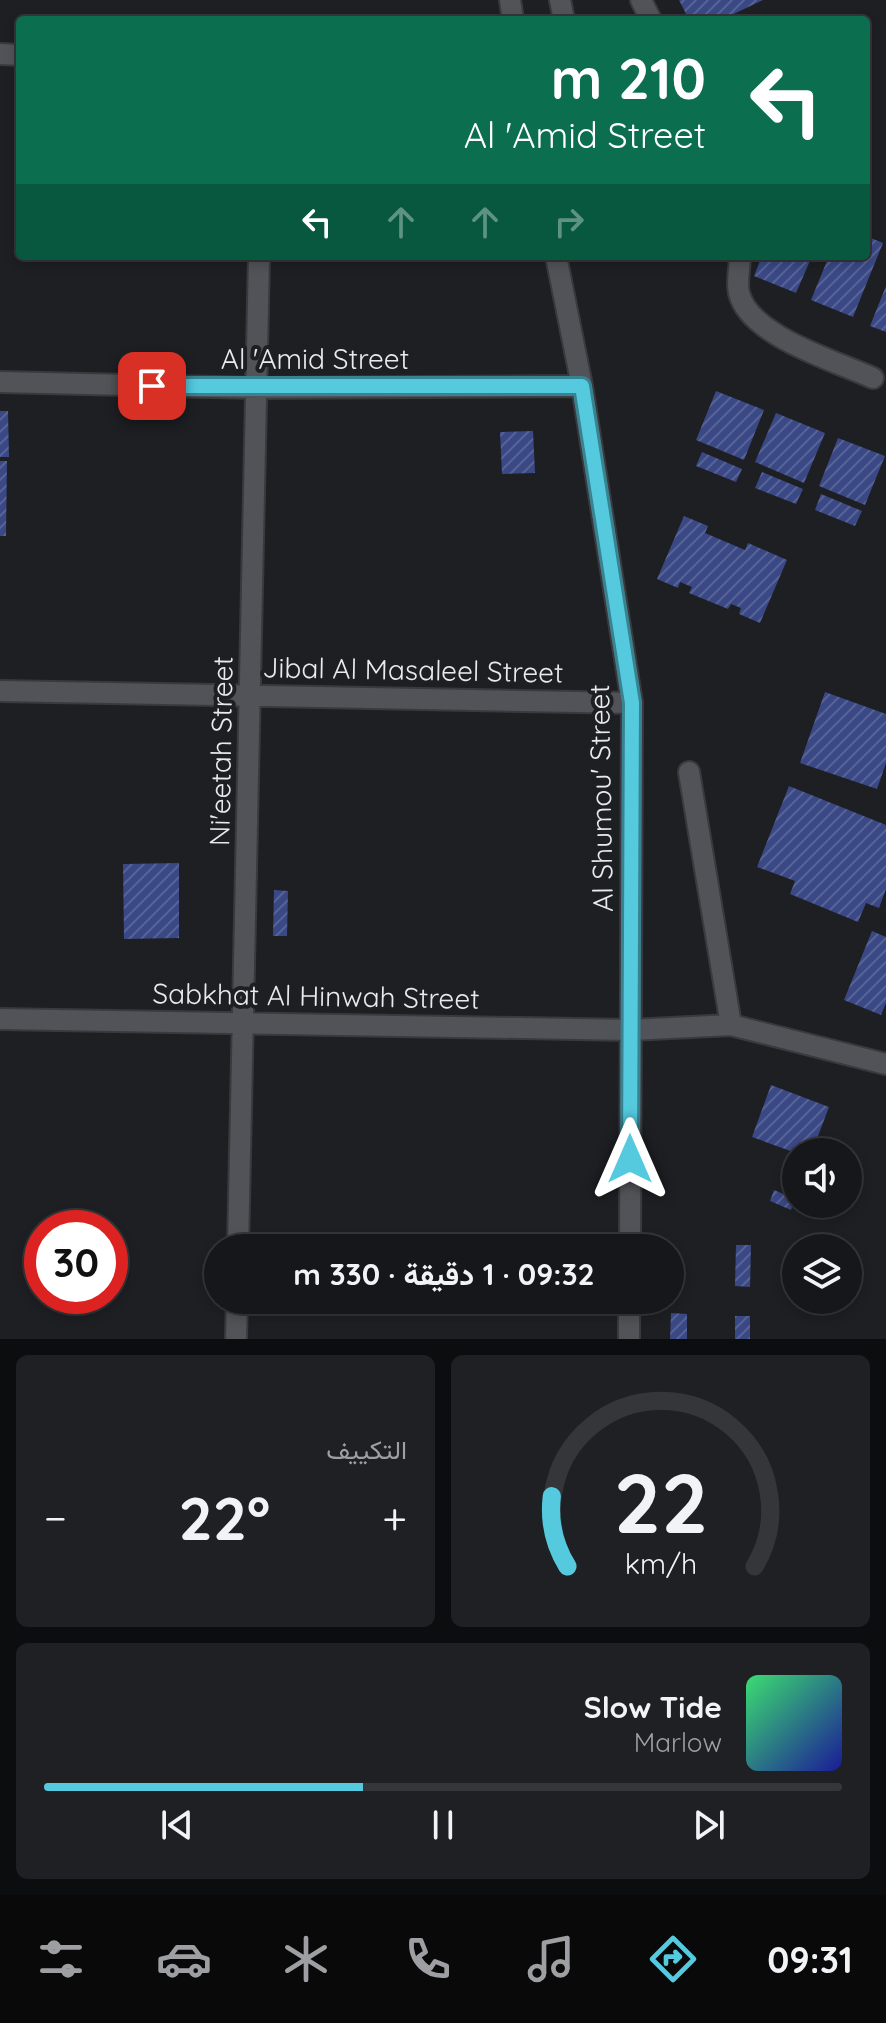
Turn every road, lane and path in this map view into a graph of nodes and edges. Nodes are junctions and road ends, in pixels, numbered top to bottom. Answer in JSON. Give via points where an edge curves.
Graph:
{"nodes":[{"id":1,"x":259,"y":260,"type":"edge"},
{"id":2,"x":557,"y":260,"type":"edge"},
{"id":3,"x":740,"y":260,"type":"edge"},
{"id":4,"x":873,"y":378,"type":"dead end"},
{"id":5,"x":0,"y":382,"type":"edge"},
{"id":6,"x":582,"y":386,"type":"junction"},
{"id":7,"x":257,"y":388,"type":"junction"},
{"id":8,"x":0,"y":691,"type":"edge"},
{"id":9,"x":250,"y":695,"type":"junction"},
{"id":10,"x":632,"y":703,"type":"junction"},
{"id":11,"x":689,"y":772,"type":"dead end"},
{"id":12,"x":0,"y":1019,"type":"edge"},
{"id":13,"x":244,"y":1022,"type":"junction"},
{"id":14,"x":731,"y":1025,"type":"junction"},
{"id":15,"x":631,"y":1030,"type":"junction"},
{"id":16,"x":886,"y":1064,"type":"edge"},
{"id":17,"x":238,"y":1234,"type":"edge"},
{"id":18,"x":630,"y":1234,"type":"edge"},
{"id":19,"x":237,"y":1314,"type":"edge"},
{"id":20,"x":629,"y":1314,"type":"edge"},
{"id":21,"x":236,"y":1339,"type":"edge"},
{"id":22,"x":629,"y":1339,"type":"edge"}],
"edges":[{"from":1,"to":7,"type":"street","name":"Ni'eetah Street"},
{"from":2,"to":6,"type":"street","name":"Al Shumou' Street"},
{"from":3,"to":4,"type":"street","via":[[738,292],[746,310],[765,329]]},
{"from":5,"to":7,"type":"street","name":"Al 'Amid Street"},
{"from":6,"to":7,"type":"street","name":"Al 'Amid Street"},
{"from":6,"to":10,"type":"street","name":"Al Shumou' Street"},
{"from":7,"to":9,"type":"street","name":"Ni'eetah Street"},
{"from":8,"to":9,"type":"street","name":"Jibal Al Masaleel Street"},
{"from":9,"to":10,"type":"street","name":"Jibal Al Masaleel Street"},
{"from":9,"to":13,"type":"street","name":"Ni'eetah Street"},
{"from":10,"to":15,"type":"street","name":"Al Shumou' Street"},
{"from":11,"to":14,"type":"street"},
{"from":12,"to":13,"type":"street","name":"Sabkhat Al Hinwah Street"},
{"from":13,"to":15,"type":"street","name":"Sabkhat Al Hinwah Street"},
{"from":13,"to":17,"type":"street","name":"Ni'eetah Street"},
{"from":14,"to":15,"type":"street","name":"Sabkhat Al Hinwah Street"},
{"from":14,"to":16,"type":"street","name":"Sabkhat Al Hinwah Street"},
{"from":15,"to":18,"type":"street","name":"Al Shumou' Street"},
{"from":19,"to":21,"type":"street"},
{"from":20,"to":22,"type":"street"}]}
